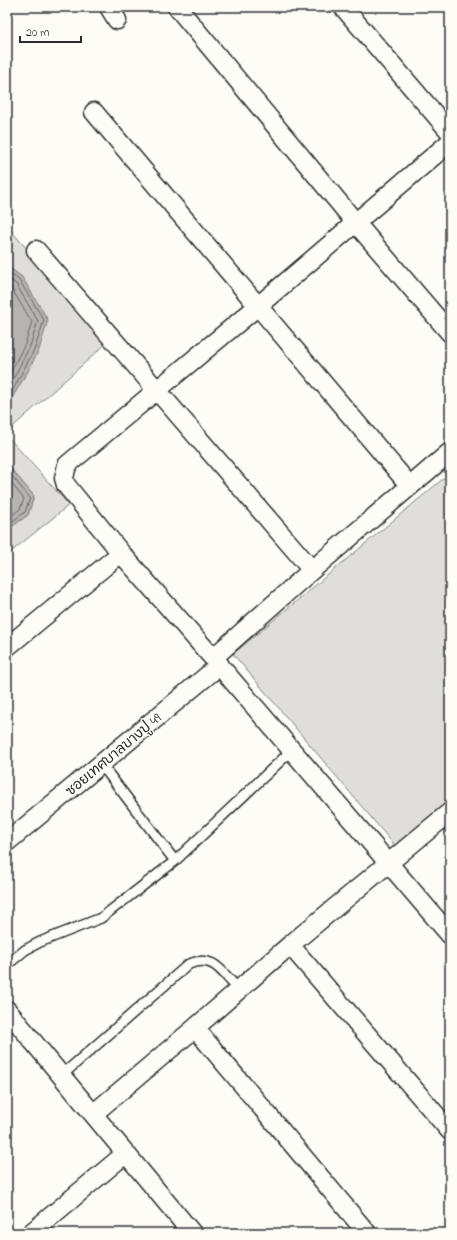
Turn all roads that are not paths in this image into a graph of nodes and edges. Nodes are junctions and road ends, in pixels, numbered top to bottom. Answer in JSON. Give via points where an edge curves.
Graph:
{"nodes":[{"id":1,"x":177,"y":7,"type":"edge"},
{"id":2,"x":343,"y":7,"type":"edge"},
{"id":3,"x":94,"y":112,"type":"dead end"},
{"id":4,"x":450,"y":132,"type":"edge"},
{"id":5,"x":450,"y":142,"type":"edge"},
{"id":6,"x":355,"y":222,"type":"junction"},
{"id":7,"x":36,"y":250,"type":"dead end"},
{"id":8,"x":258,"y":306,"type":"junction"},
{"id":9,"x":450,"y":333,"type":"edge"},
{"id":10,"x":156,"y":392,"type":"junction"},
{"id":11,"x":450,"y":452,"type":"edge"},
{"id":12,"x":410,"y":486,"type":"junction"},
{"id":13,"x":121,"y":553,"type":"junction"},
{"id":14,"x":312,"y":570,"type":"junction"},
{"id":15,"x":7,"y":648,"type":"edge"},
{"id":16,"x":217,"y":662,"type":"junction"},
{"id":17,"x":292,"y":750,"type":"junction"},
{"id":18,"x":101,"y":764,"type":"junction"},
{"id":19,"x":450,"y":812,"type":"edge"},
{"id":20,"x":7,"y":842,"type":"edge"},
{"id":21,"x":175,"y":861,"type":"junction"},
{"id":22,"x":388,"y":864,"type":"junction"},
{"id":23,"x":450,"y":935,"type":"edge"},
{"id":24,"x":290,"y":945,"type":"junction"},
{"id":25,"x":7,"y":965,"type":"edge"},
{"id":26,"x":239,"y":990,"type":"junction"},
{"id":27,"x":7,"y":1010,"type":"edge"},
{"id":28,"x":195,"y":1028,"type":"junction"},
{"id":29,"x":62,"y":1076,"type":"junction"},
{"id":30,"x":93,"y":1114,"type":"junction"},
{"id":31,"x":450,"y":1131,"type":"edge"},
{"id":32,"x":125,"y":1154,"type":"junction"},
{"id":33,"x":31,"y":1233,"type":"edge"},
{"id":34,"x":192,"y":1233,"type":"edge"},
{"id":35,"x":368,"y":1233,"type":"edge"}],
"edges":[{"from":1,"to":6,"type":"street"},
{"from":2,"to":4,"type":"street"},
{"from":3,"to":8,"type":"street"},
{"from":5,"to":6,"type":"street"},
{"from":6,"to":8,"type":"street"},
{"from":6,"to":9,"type":"street"},
{"from":7,"to":10,"type":"street"},
{"from":8,"to":10,"type":"street"},
{"from":8,"to":12,"type":"street"},
{"from":10,"to":13,"type":"street","via":[[67,465],[64,471],[66,485]]},
{"from":10,"to":14,"type":"street"},
{"from":11,"to":12,"type":"street","name":"ซอยเทศบาลบางปู 49"},
{"from":12,"to":14,"type":"street","name":"ซอยเทศบาลบางปู 49"},
{"from":13,"to":15,"type":"street"},
{"from":13,"to":16,"type":"street"},
{"from":14,"to":16,"type":"street","name":"ซอยเทศบาลบางปู 49"},
{"from":16,"to":17,"type":"street"},
{"from":16,"to":18,"type":"street","name":"ซอยเทศบาลบางปู 49"},
{"from":17,"to":21,"type":"lane"},
{"from":17,"to":22,"type":"street"},
{"from":18,"to":20,"type":"street","name":"ซอยเทศบาลบางปู 49"},
{"from":18,"to":21,"type":"lane"},
{"from":19,"to":22,"type":"street"},
{"from":21,"to":25,"type":"lane","via":[[101,918],[40,942],[25,950]]},
{"from":22,"to":23,"type":"street"},
{"from":22,"to":24,"type":"street"},
{"from":24,"to":26,"type":"street"},
{"from":24,"to":31,"type":"street"},
{"from":26,"to":28,"type":"street"},
{"from":26,"to":29,"type":"lane","via":[[211,962],[203,960],[189,964]]},
{"from":27,"to":29,"type":"street"},
{"from":28,"to":30,"type":"street"},
{"from":28,"to":35,"type":"street"},
{"from":29,"to":30,"type":"street"},
{"from":30,"to":32,"type":"street"},
{"from":32,"to":33,"type":"street"},
{"from":32,"to":34,"type":"street"}]}
